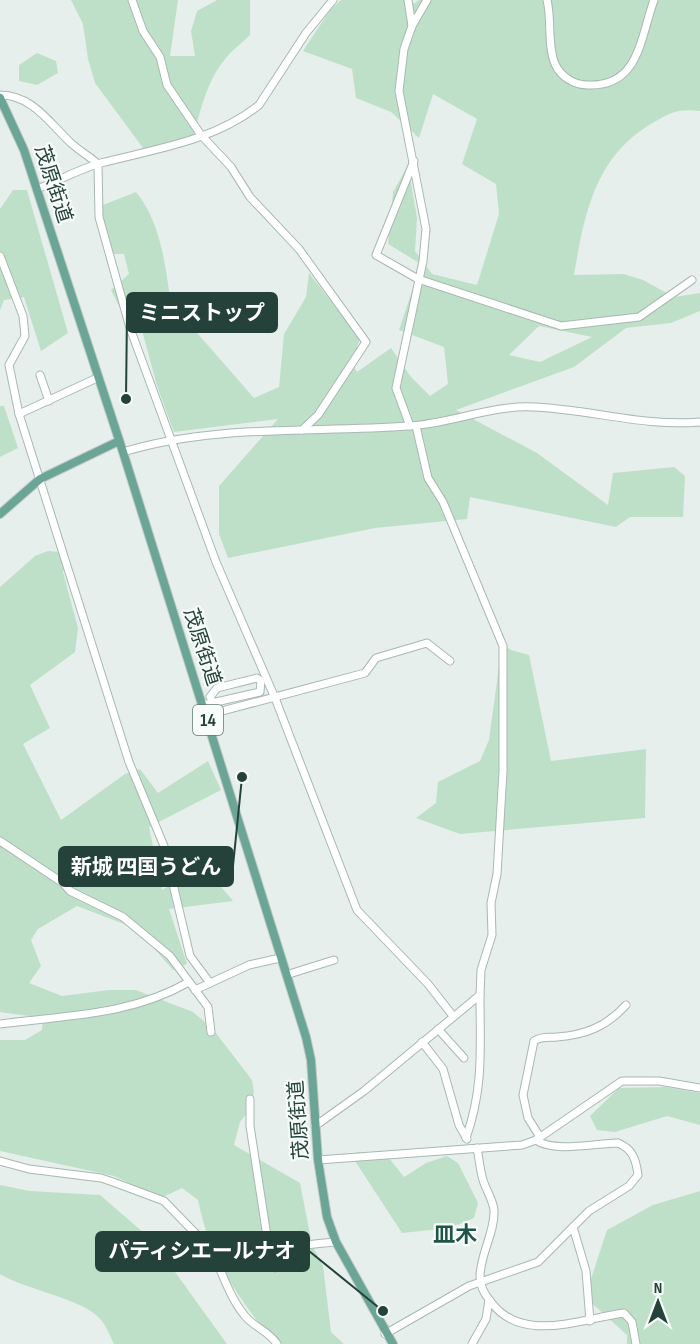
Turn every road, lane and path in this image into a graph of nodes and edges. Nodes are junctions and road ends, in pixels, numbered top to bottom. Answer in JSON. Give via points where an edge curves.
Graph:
{"nodes":[{"id":1,"x":132,"y":0,"type":"edge"},
{"id":2,"x":333,"y":0,"type":"edge"},
{"id":3,"x":408,"y":0,"type":"edge"},
{"id":4,"x":427,"y":0,"type":"edge"},
{"id":5,"x":547,"y":0,"type":"edge"},
{"id":6,"x":654,"y":0,"type":"edge"},
{"id":7,"x":412,"y":26,"type":"junction"},
{"id":8,"x":0,"y":97,"type":"edge"},
{"id":9,"x":201,"y":135,"type":"junction"},
{"id":10,"x":414,"y":161,"type":"junction"},
{"id":11,"x":98,"y":164,"type":"junction"},
{"id":12,"x":37,"y":189,"type":"junction"},
{"id":13,"x":0,"y":256,"type":"edge"},
{"id":14,"x":418,"y":279,"type":"junction"},
{"id":15,"x":692,"y":280,"type":"dead end"},
{"id":16,"x":40,"y":375,"type":"dead end"},
{"id":17,"x":97,"y":378,"type":"junction"},
{"id":18,"x":49,"y":400,"type":"junction"},
{"id":19,"x":19,"y":414,"type":"junction"},
{"id":20,"x":700,"y":422,"type":"edge"},
{"id":21,"x":413,"y":426,"type":"junction"},
{"id":22,"x":302,"y":430,"type":"junction"},
{"id":23,"x":170,"y":439,"type":"junction"},
{"id":24,"x":119,"y":441,"type":"junction"},
{"id":25,"x":123,"y":452,"type":"junction"},
{"id":26,"x":40,"y":479,"type":"junction"},
{"id":27,"x":0,"y":514,"type":"edge"},
{"id":28,"x":450,"y":661,"type":"dead end"},
{"id":29,"x":275,"y":698,"type":"junction"},
{"id":30,"x":208,"y":704,"type":"junction"},
{"id":31,"x":207,"y":715,"type":"junction"},
{"id":32,"x":0,"y":841,"type":"edge"},
{"id":33,"x":280,"y":958,"type":"junction"},
{"id":34,"x":334,"y":960,"type":"dead end"},
{"id":35,"x":286,"y":975,"type":"junction"},
{"id":36,"x":189,"y":982,"type":"junction"},
{"id":37,"x":210,"y":983,"type":"junction"},
{"id":38,"x":195,"y":990,"type":"junction"},
{"id":39,"x":480,"y":996,"type":"junction"},
{"id":40,"x":626,"y":1005,"type":"dead end"},
{"id":41,"x":453,"y":1016,"type":"junction"},
{"id":42,"x":0,"y":1024,"type":"edge"},
{"id":43,"x":438,"y":1029,"type":"junction"},
{"id":44,"x":211,"y":1032,"type":"dead end"},
{"id":45,"x":422,"y":1042,"type":"junction"},
{"id":46,"x":464,"y":1058,"type":"dead end"},
{"id":47,"x":700,"y":1088,"type":"edge"},
{"id":48,"x":250,"y":1099,"type":"dead end"},
{"id":49,"x":315,"y":1126,"type":"junction"},
{"id":50,"x":466,"y":1138,"type":"junction"},
{"id":51,"x":538,"y":1138,"type":"junction"},
{"id":52,"x":474,"y":1148,"type":"junction"},
{"id":53,"x":318,"y":1160,"type":"junction"},
{"id":54,"x":0,"y":1161,"type":"edge"},
{"id":55,"x":573,"y":1227,"type":"junction"},
{"id":56,"x":336,"y":1242,"type":"junction"},
{"id":57,"x":279,"y":1257,"type":"junction"},
{"id":58,"x":275,"y":1268,"type":"dead end"},
{"id":59,"x":480,"y":1282,"type":"junction"},
{"id":60,"x":489,"y":1300,"type":"junction"},
{"id":61,"x":590,"y":1321,"type":"junction"},
{"id":62,"x":385,"y":1334,"type":"junction"},
{"id":63,"x":277,"y":1344,"type":"edge"},
{"id":64,"x":393,"y":1344,"type":"edge"},
{"id":65,"x":472,"y":1344,"type":"edge"},
{"id":66,"x":636,"y":1344,"type":"edge"}],
"edges":[{"from":1,"to":9,"type":"street","via":[[143,31],[160,57],[167,85]]},
{"from":2,"to":9,"type":"street","via":[[306,33],[259,105],[237,120]]},
{"from":3,"to":7,"type":"street"},
{"from":4,"to":7,"type":"street"},
{"from":5,"to":6,"type":"street","via":[[552,52],[558,70],[572,82],[598,86],[613,84],[627,72]]},
{"from":7,"to":10,"type":"street","via":[[404,49],[399,91]]},
{"from":8,"to":11,"type":"street","via":[[10,95],[32,104]]},
{"from":8,"to":12,"type":"main road","name":"茂原街道","number":"14","via":[[17,130]]},
{"from":9,"to":11,"type":"street","via":[[165,149]]},
{"from":9,"to":22,"type":"street","via":[[231,167],[250,198],[299,249],[366,342],[318,415]]},
{"from":10,"to":14,"type":"street","via":[[426,229]]},
{"from":10,"to":14,"type":"street","via":[[376,255]]},
{"from":11,"to":12,"type":"street"},
{"from":11,"to":23,"type":"street","via":[[99,217],[130,328]]},
{"from":12,"to":17,"type":"main road","name":"茂原街道","number":"14"},
{"from":13,"to":19,"type":"street","via":[[23,316],[25,336],[9,365]]},
{"from":14,"to":15,"type":"street","via":[[561,326],[639,317]]},
{"from":14,"to":21,"type":"street","via":[[396,388]]},
{"from":16,"to":18,"type":"street"},
{"from":17,"to":18,"type":"street"},
{"from":17,"to":24,"type":"main road","name":"茂原街道","number":"14"},
{"from":18,"to":19,"type":"street"},
{"from":19,"to":26,"type":"street"},
{"from":20,"to":21,"type":"street","via":[[648,424],[525,407]]},
{"from":21,"to":22,"type":"street"},
{"from":21,"to":39,"type":"street","via":[[428,478],[443,502],[503,646],[503,771],[497,874],[490,910],[492,935],[482,970]]},
{"from":22,"to":23,"type":"street"},
{"from":23,"to":25,"type":"street"},
{"from":23,"to":29,"type":"street","via":[[216,562]]},
{"from":24,"to":25,"type":"main road","name":"茂原街道","number":"14"},
{"from":24,"to":26,"type":"main road"},
{"from":25,"to":30,"type":"main road","name":"茂原街道","number":"14"},
{"from":26,"to":27,"type":"main road"},
{"from":26,"to":37,"type":"street","via":[[129,762],[164,846],[190,956]]},
{"from":28,"to":29,"type":"street","via":[[427,643],[376,658],[365,674]]},
{"from":29,"to":31,"type":"street"},
{"from":29,"to":41,"type":"street","via":[[357,910]]},
{"from":30,"to":30,"type":"street","via":[[260,692],[261,681],[256,678],[217,688]]},
{"from":30,"to":31,"type":"main road","name":"茂原街道","number":"14"},
{"from":31,"to":33,"type":"main road","name":"茂原街道","number":"14"},
{"from":32,"to":36,"type":"street","via":[[70,891],[123,917],[170,956]]},
{"from":33,"to":35,"type":"main road","name":"茂原街道","number":"14"},
{"from":33,"to":37,"type":"street","via":[[249,965]]},
{"from":34,"to":35,"type":"street"},
{"from":35,"to":49,"type":"main road","name":"茂原街道","number":"14","via":[[311,1059]]},
{"from":36,"to":38,"type":"street"},
{"from":36,"to":42,"type":"street","via":[[150,1002],[108,1012]]},
{"from":37,"to":38,"type":"street"},
{"from":38,"to":44,"type":"street","via":[[208,1007]]},
{"from":39,"to":41,"type":"street"},
{"from":39,"to":50,"type":"street","via":[[482,1065]]},
{"from":40,"to":51,"type":"street","via":[[604,1026],[534,1041],[523,1095]]},
{"from":41,"to":43,"type":"street"},
{"from":43,"to":45,"type":"street"},
{"from":43,"to":46,"type":"street"},
{"from":45,"to":49,"type":"street"},
{"from":45,"to":50,"type":"street","via":[[443,1069]]},
{"from":47,"to":51,"type":"street","via":[[659,1081],[622,1081]]},
{"from":48,"to":57,"type":"street","via":[[250,1126],[268,1243]]},
{"from":49,"to":53,"type":"main road","name":"茂原街道","number":"14"},
{"from":50,"to":52,"type":"street"},
{"from":51,"to":52,"type":"street","via":[[522,1145]]},
{"from":51,"to":55,"type":"street","via":[[549,1145],[618,1143],[636,1160],[638,1175],[629,1186],[589,1211]]},
{"from":52,"to":53,"type":"street"},
{"from":52,"to":59,"type":"street","via":[[494,1206]]},
{"from":53,"to":56,"type":"main road","name":"茂原街道","number":"14","via":[[327,1217]]},
{"from":54,"to":63,"type":"street","via":[[29,1169],[101,1178],[164,1202],[207,1240],[234,1302],[250,1322]]},
{"from":55,"to":59,"type":"street","via":[[538,1262]]},
{"from":55,"to":61,"type":"street","via":[[586,1271]]},
{"from":56,"to":57,"type":"street","via":[[295,1247]]},
{"from":56,"to":62,"type":"main road","name":"茂原街道","number":"14"},
{"from":57,"to":58,"type":"street"},
{"from":59,"to":60,"type":"street"},
{"from":59,"to":62,"type":"street"},
{"from":60,"to":61,"type":"street","via":[[513,1324],[558,1326]]},
{"from":60,"to":65,"type":"street","via":[[486,1319]]},
{"from":61,"to":66,"type":"street","via":[[628,1315],[635,1329]]},
{"from":62,"to":64,"type":"main road","name":"茂原街道","number":"14"}]}
